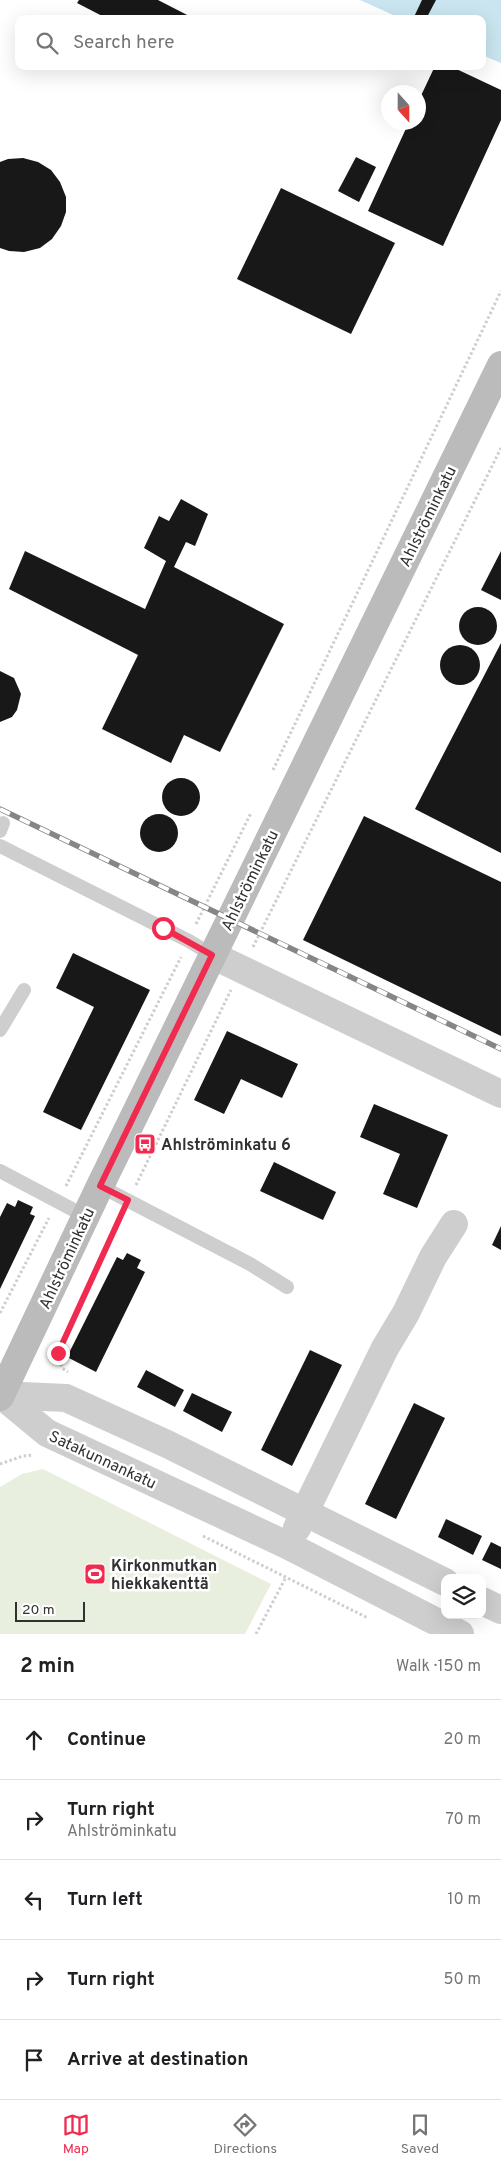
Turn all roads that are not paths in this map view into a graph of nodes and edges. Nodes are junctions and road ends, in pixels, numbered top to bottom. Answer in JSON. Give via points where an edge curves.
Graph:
{"nodes":[{"id":1,"x":501,"y":365,"type":"edge"},
{"id":2,"x":0,"y":846,"type":"edge"},
{"id":3,"x":212,"y":955,"type":"junction"},
{"id":4,"x":24,"y":990,"type":"dead end"},
{"id":5,"x":0,"y":1030,"type":"edge"},
{"id":6,"x":501,"y":1094,"type":"edge"},
{"id":7,"x":0,"y":1171,"type":"edge"},
{"id":8,"x":100,"y":1186,"type":"junction"},
{"id":9,"x":85,"y":1216,"type":"junction"},
{"id":10,"x":454,"y":1224,"type":"dead end"},
{"id":11,"x":287,"y":1287,"type":"dead end"},
{"id":12,"x":0,"y":1396,"type":"edge"},
{"id":13,"x":305,"y":1513,"type":"junction"},
{"id":14,"x":287,"y":1545,"type":"junction"},
{"id":15,"x":441,"y":1580,"type":"edge"},
{"id":16,"x":486,"y":1603,"type":"edge"},
{"id":17,"x":501,"y":1610,"type":"edge"},
{"id":18,"x":460,"y":1634,"type":"edge"}],
"edges":[{"from":1,"to":3,"type":"street","name":"Ahlströminkatu"},
{"from":2,"to":3,"type":"lane"},
{"from":3,"to":6,"type":"street"},
{"from":3,"to":8,"type":"street","name":"Ahlströminkatu"},
{"from":4,"to":5,"type":"lane"},
{"from":7,"to":9,"type":"lane"},
{"from":8,"to":9,"type":"street","name":"Ahlströminkatu"},
{"from":8,"to":11,"type":"lane","via":[[250,1264]]},
{"from":9,"to":12,"type":"street","name":"Ahlströminkatu"},
{"from":10,"to":13,"type":"street","via":[[385,1348]]},
{"from":12,"to":13,"type":"street","via":[[66,1398],[168,1444]]},
{"from":12,"to":14,"type":"street","name":"Satakunnankatu","via":[[47,1433]]},
{"from":13,"to":14,"type":"street"},
{"from":13,"to":15,"type":"street"},
{"from":14,"to":18,"type":"street","name":"Satakunnankatu"},
{"from":16,"to":17,"type":"street"}]}
